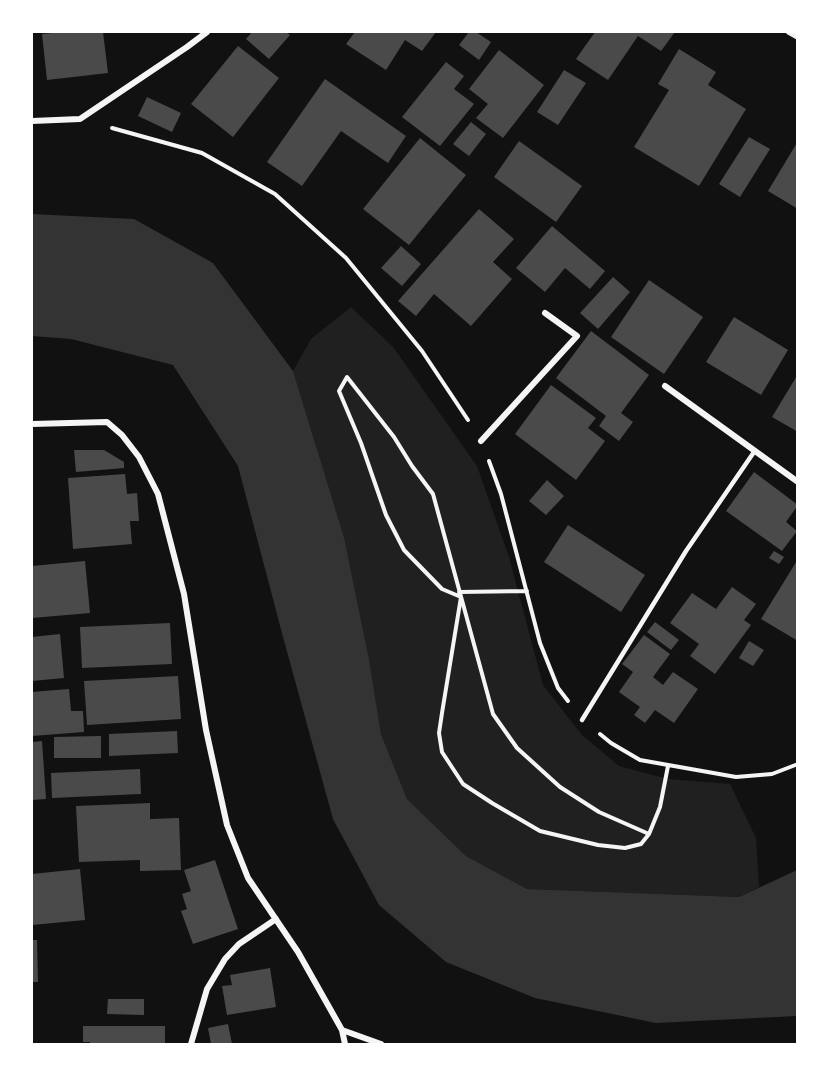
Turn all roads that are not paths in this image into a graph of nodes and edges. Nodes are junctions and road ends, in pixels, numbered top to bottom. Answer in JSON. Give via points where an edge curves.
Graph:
{"nodes":[{"id":1,"x":207,"y":32,"type":"edge"},
{"id":2,"x":789,"y":32,"type":"edge"},
{"id":3,"x":798,"y":38,"type":"edge"},
{"id":4,"x":32,"y":121,"type":"edge"},
{"id":5,"x":545,"y":313,"type":"dead end"},
{"id":6,"x":665,"y":386,"type":"dead end"},
{"id":7,"x":32,"y":424,"type":"edge"},
{"id":8,"x":482,"y":441,"type":"road end"},
{"id":9,"x":754,"y":452,"type":"junction"},
{"id":10,"x":798,"y":482,"type":"edge"},
{"id":11,"x":582,"y":720,"type":"road end"},
{"id":12,"x":276,"y":919,"type":"junction"},
{"id":13,"x":342,"y":1030,"type":"junction"},
{"id":14,"x":191,"y":1044,"type":"edge"},
{"id":15,"x":345,"y":1044,"type":"edge"},
{"id":16,"x":381,"y":1044,"type":"edge"}],
"edges":[{"from":1,"to":4,"type":"street","via":[[80,119]]},
{"from":2,"to":3,"type":"street"},
{"from":5,"to":8,"type":"street","via":[[577,336]]},
{"from":6,"to":9,"type":"street"},
{"from":7,"to":12,"type":"street","via":[[106,422],[139,457],[158,494],[184,594],[206,730],[227,825],[248,879]]},
{"from":9,"to":10,"type":"street"},
{"from":9,"to":11,"type":"lane","via":[[686,551]]},
{"from":12,"to":13,"type":"street"},
{"from":12,"to":14,"type":"street","via":[[239,944],[225,959],[207,988]]},
{"from":13,"to":15,"type":"street"},
{"from":13,"to":16,"type":"street"}]}
